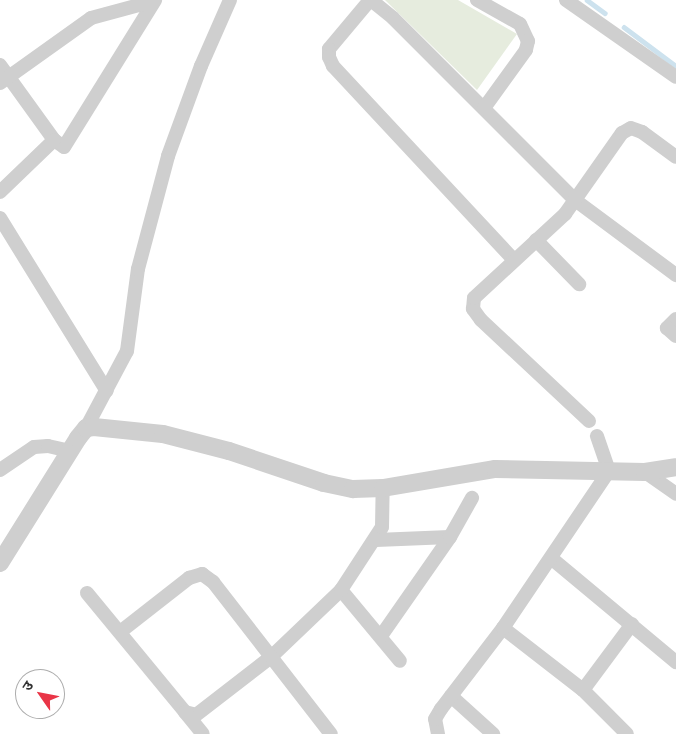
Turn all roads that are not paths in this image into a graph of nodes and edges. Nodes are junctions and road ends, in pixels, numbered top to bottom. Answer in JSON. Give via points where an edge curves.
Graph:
{"nodes":[{"id":1,"x":154,"y":0,"type":"edge"},
{"id":2,"x":230,"y":0,"type":"edge"},
{"id":3,"x":370,"y":0,"type":"edge"},
{"id":4,"x":477,"y":0,"type":"edge"},
{"id":5,"x":566,"y":0,"type":"edge"},
{"id":6,"x":3,"y":74,"type":"edge"},
{"id":7,"x":676,"y":77,"type":"edge"},
{"id":8,"x":484,"y":108,"type":"junction"},
{"id":9,"x":54,"y":140,"type":"junction"},
{"id":10,"x":676,"y":157,"type":"edge"},
{"id":11,"x":0,"y":192,"type":"edge"},
{"id":12,"x":575,"y":200,"type":"junction"},
{"id":13,"x":0,"y":218,"type":"edge"},
{"id":14,"x":536,"y":240,"type":"junction"},
{"id":15,"x":514,"y":260,"type":"junction"},
{"id":16,"x":676,"y":275,"type":"edge"},
{"id":17,"x":579,"y":284,"type":"dead end"},
{"id":18,"x":676,"y":319,"type":"edge"},
{"id":19,"x":676,"y":336,"type":"edge"},
{"id":20,"x":107,"y":391,"type":"junction"},
{"id":21,"x":589,"y":422,"type":"dead end"},
{"id":22,"x":86,"y":428,"type":"junction"},
{"id":23,"x":597,"y":436,"type":"dead end"},
{"id":24,"x":70,"y":451,"type":"junction"},
{"id":25,"x":676,"y":467,"type":"edge"},
{"id":26,"x":0,"y":470,"type":"edge"},
{"id":27,"x":609,"y":471,"type":"junction"},
{"id":28,"x":644,"y":472,"type":"junction"},
{"id":29,"x":383,"y":488,"type":"junction"},
{"id":30,"x":676,"y":494,"type":"edge"},
{"id":31,"x":472,"y":498,"type":"dead end"},
{"id":32,"x":450,"y":537,"type":"junction"},
{"id":33,"x":376,"y":540,"type":"junction"},
{"id":34,"x":551,"y":558,"type":"junction"},
{"id":35,"x":0,"y":563,"type":"edge"},
{"id":36,"x":341,"y":590,"type":"junction"},
{"id":37,"x":87,"y":593,"type":"dead end"},
{"id":38,"x":632,"y":624,"type":"junction"},
{"id":39,"x":502,"y":628,"type":"junction"},
{"id":40,"x":120,"y":632,"type":"junction"},
{"id":41,"x":381,"y":636,"type":"junction"},
{"id":42,"x":271,"y":657,"type":"junction"},
{"id":43,"x":400,"y":661,"type":"dead end"},
{"id":44,"x":676,"y":662,"type":"edge"},
{"id":45,"x":583,"y":690,"type":"junction"},
{"id":46,"x":451,"y":696,"type":"junction"},
{"id":47,"x":185,"y":712,"type":"junction"},
{"id":48,"x":204,"y":734,"type":"edge"},
{"id":49,"x":331,"y":734,"type":"edge"},
{"id":50,"x":438,"y":734,"type":"edge"},
{"id":51,"x":493,"y":734,"type":"edge"},
{"id":52,"x":627,"y":734,"type":"edge"}],
"edges":[{"from":1,"to":6,"type":"street","via":[[91,18]]},
{"from":1,"to":9,"type":"street","via":[[64,147]]},
{"from":2,"to":20,"type":"street","via":[[171,148],[138,269],[127,351]]},
{"from":3,"to":8,"type":"street"},
{"from":3,"to":15,"type":"street","via":[[330,49],[333,66]]},
{"from":4,"to":8,"type":"street","via":[[520,24],[528,41],[526,50]]},
{"from":5,"to":7,"type":"street"},
{"from":6,"to":9,"type":"street"},
{"from":8,"to":12,"type":"street"},
{"from":9,"to":11,"type":"street"},
{"from":10,"to":12,"type":"street","via":[[632,128],[622,133]]},
{"from":12,"to":14,"type":"street"},
{"from":12,"to":16,"type":"street"},
{"from":13,"to":20,"type":"street"},
{"from":14,"to":15,"type":"street"},
{"from":14,"to":17,"type":"street"},
{"from":15,"to":21,"type":"street","via":[[474,298],[473,309]]},
{"from":18,"to":19,"type":"street","via":[[667,328]]},
{"from":20,"to":22,"type":"street"},
{"from":22,"to":24,"type":"street"},
{"from":22,"to":29,"type":"street","via":[[162,434],[229,451],[324,483],[353,488]]},
{"from":23,"to":27,"type":"street"},
{"from":24,"to":26,"type":"street","via":[[48,446],[34,447]]},
{"from":24,"to":35,"type":"street"},
{"from":25,"to":28,"type":"street"},
{"from":27,"to":28,"type":"street"},
{"from":27,"to":29,"type":"street","via":[[495,469]]},
{"from":27,"to":34,"type":"street"},
{"from":28,"to":30,"type":"street"},
{"from":29,"to":33,"type":"street","via":[[385,514]]},
{"from":31,"to":32,"type":"street"},
{"from":32,"to":33,"type":"street"},
{"from":32,"to":41,"type":"street"},
{"from":33,"to":36,"type":"street"},
{"from":34,"to":38,"type":"street"},
{"from":34,"to":39,"type":"street"},
{"from":36,"to":41,"type":"street"},
{"from":36,"to":42,"type":"street"},
{"from":37,"to":40,"type":"street"},
{"from":38,"to":44,"type":"street"},
{"from":38,"to":45,"type":"street"},
{"from":39,"to":45,"type":"street"},
{"from":39,"to":46,"type":"street"},
{"from":40,"to":42,"type":"street","via":[[189,578],[202,574],[212,582]]},
{"from":40,"to":47,"type":"street"},
{"from":41,"to":43,"type":"street"},
{"from":42,"to":47,"type":"street","via":[[206,710],[196,715]]},
{"from":42,"to":49,"type":"street"},
{"from":45,"to":52,"type":"street"},
{"from":46,"to":50,"type":"street","via":[[435,719]]},
{"from":46,"to":51,"type":"street"},
{"from":47,"to":48,"type":"street"}]}
